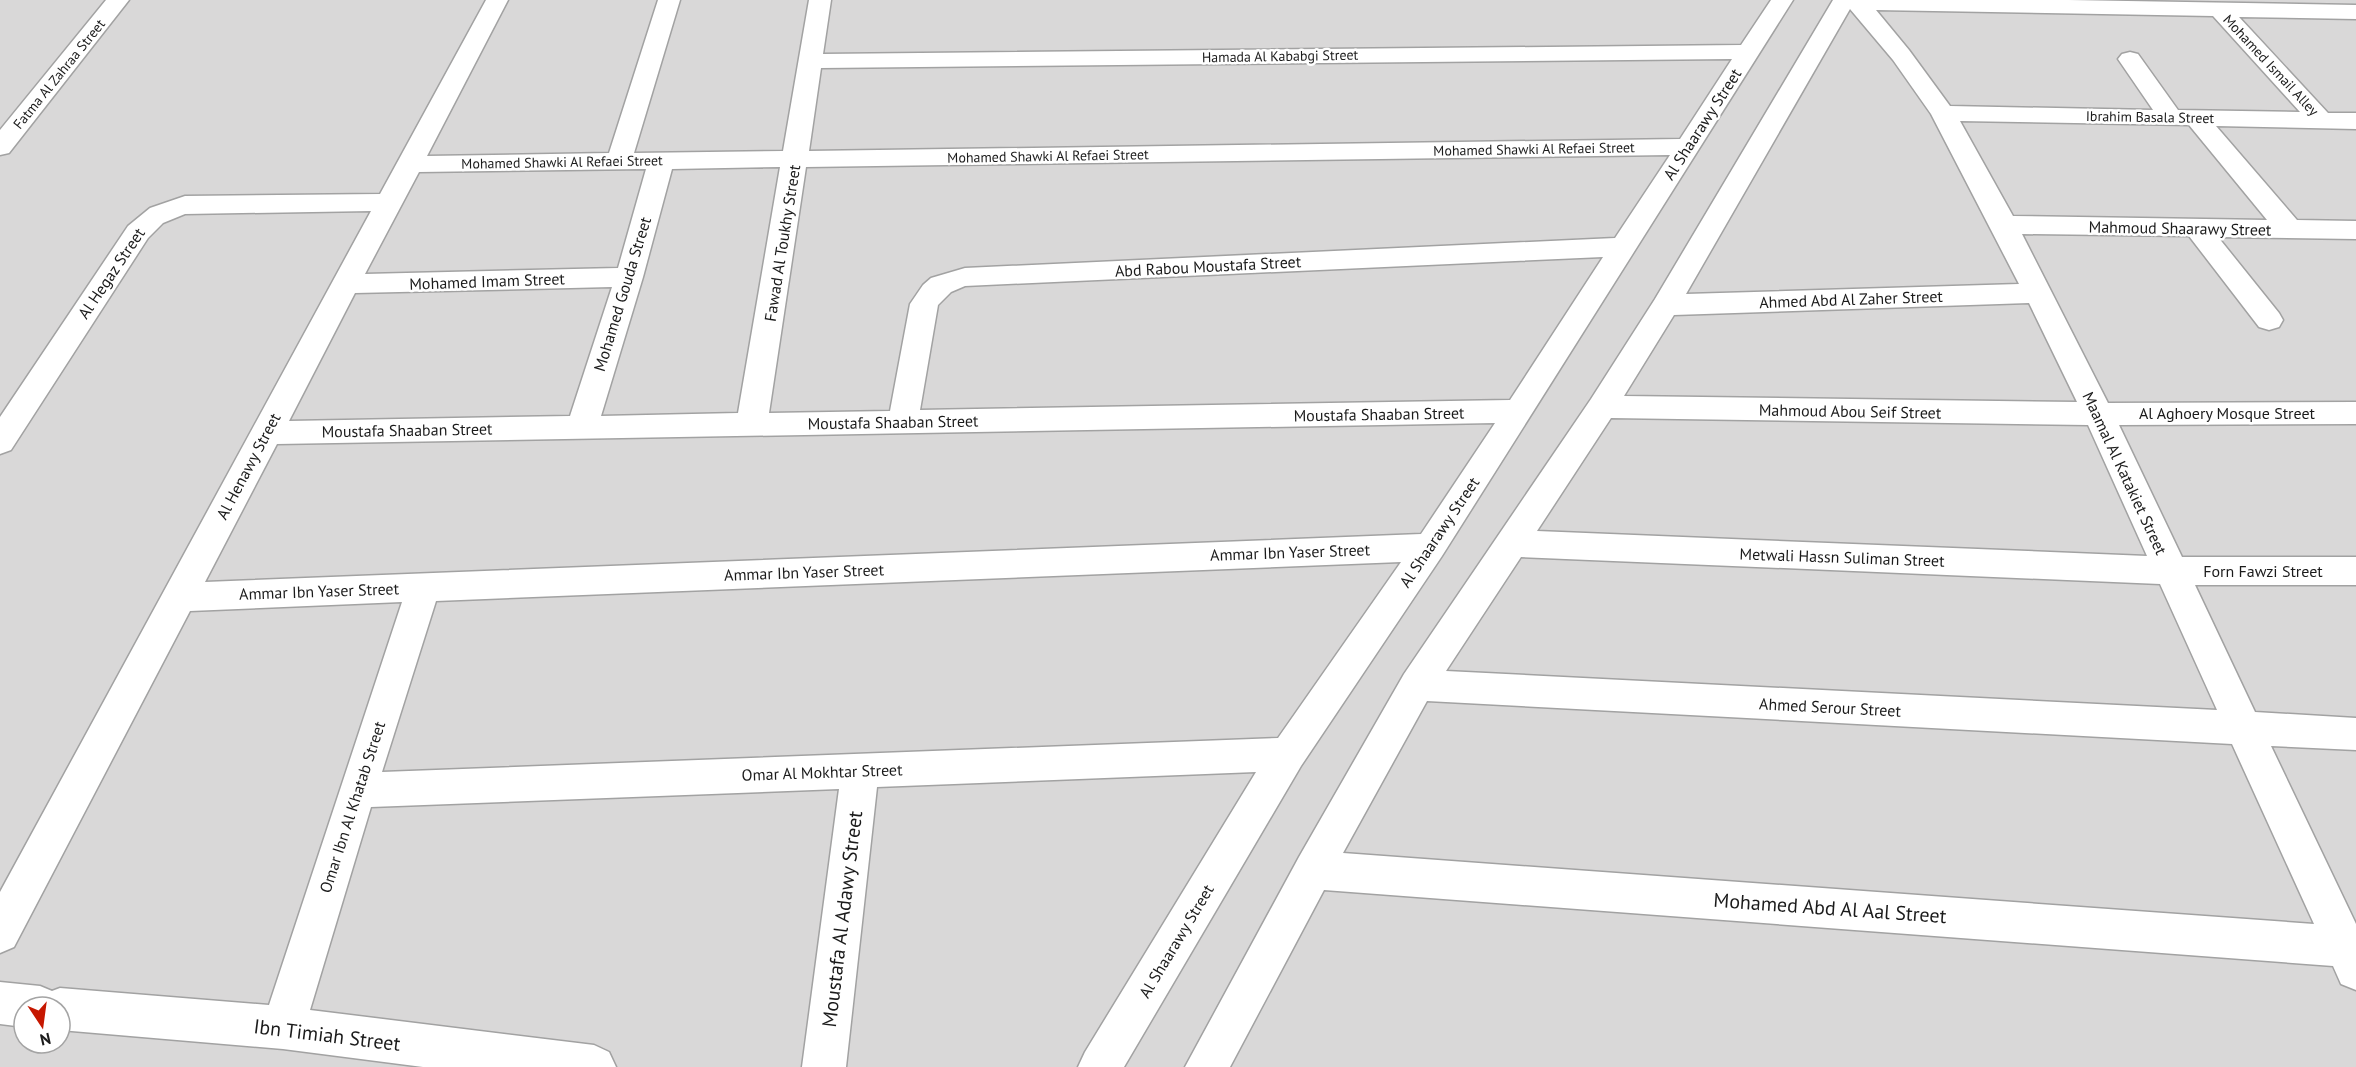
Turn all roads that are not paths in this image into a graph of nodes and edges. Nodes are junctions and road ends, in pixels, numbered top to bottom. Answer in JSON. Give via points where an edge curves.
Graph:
{"nodes":[{"id":1,"x":118,"y":0,"type":"edge"},
{"id":2,"x":497,"y":0,"type":"edge"},
{"id":3,"x":669,"y":0,"type":"edge"},
{"id":4,"x":820,"y":0,"type":"edge"},
{"id":5,"x":1782,"y":0,"type":"edge"},
{"id":6,"x":1852,"y":1,"type":"edge"},
{"id":7,"x":2220,"y":10,"type":"junction"},
{"id":8,"x":2356,"y":12,"type":"edge"},
{"id":9,"x":1749,"y":52,"type":"junction"},
{"id":10,"x":2130,"y":59,"type":"dead end"},
{"id":11,"x":811,"y":61,"type":"junction"},
{"id":12,"x":1943,"y":113,"type":"junction"},
{"id":13,"x":2171,"y":118,"type":"junction"},
{"id":14,"x":2196,"y":118,"type":"junction"},
{"id":15,"x":2321,"y":120,"type":"junction"},
{"id":16,"x":2356,"y":121,"type":"edge"},
{"id":17,"x":0,"y":147,"type":"edge"},
{"id":18,"x":1686,"y":147,"type":"junction"},
{"id":19,"x":795,"y":159,"type":"junction"},
{"id":20,"x":620,"y":161,"type":"junction"},
{"id":21,"x":661,"y":161,"type":"junction"},
{"id":22,"x":410,"y":164,"type":"junction"},
{"id":23,"x":389,"y":202,"type":"junction"},
{"id":24,"x":2004,"y":225,"type":"junction"},
{"id":25,"x":2198,"y":230,"type":"junction"},
{"id":26,"x":2290,"y":230,"type":"junction"},
{"id":27,"x":2356,"y":230,"type":"edge"},
{"id":28,"x":1623,"y":247,"type":"junction"},
{"id":29,"x":630,"y":277,"type":"junction"},
{"id":30,"x":345,"y":284,"type":"junction"},
{"id":31,"x":2037,"y":293,"type":"junction"},
{"id":32,"x":1666,"y":305,"type":"junction"},
{"id":33,"x":2269,"y":320,"type":"dead end"},
{"id":34,"x":1602,"y":407,"type":"junction"},
{"id":35,"x":1520,"y":411,"type":"junction"},
{"id":36,"x":2356,"y":413,"type":"edge"},
{"id":37,"x":2098,"y":414,"type":"junction"},
{"id":38,"x":903,"y":422,"type":"junction"},
{"id":39,"x":753,"y":424,"type":"junction"},
{"id":40,"x":582,"y":427,"type":"junction"},
{"id":41,"x":267,"y":433,"type":"junction"},
{"id":42,"x":0,"y":442,"type":"edge"},
{"id":43,"x":1513,"y":543,"type":"junction"},
{"id":44,"x":1430,"y":547,"type":"junction"},
{"id":45,"x":2171,"y":571,"type":"junction"},
{"id":46,"x":2356,"y":571,"type":"edge"},
{"id":47,"x":424,"y":586,"type":"junction"},
{"id":48,"x":179,"y":597,"type":"junction"},
{"id":49,"x":1417,"y":685,"type":"junction"},
{"id":50,"x":2243,"y":729,"type":"junction"},
{"id":51,"x":2356,"y":734,"type":"edge"},
{"id":52,"x":1288,"y":754,"type":"junction"},
{"id":53,"x":860,"y":770,"type":"junction"},
{"id":54,"x":357,"y":790,"type":"junction"},
{"id":55,"x":1313,"y":870,"type":"junction"},
{"id":56,"x":0,"y":933,"type":"edge"},
{"id":57,"x":2352,"y":958,"type":"edge"},
{"id":58,"x":72,"y":1010,"type":"edge"},
{"id":59,"x":283,"y":1028,"type":"junction"},
{"id":60,"x":594,"y":1067,"type":"edge"},
{"id":61,"x":824,"y":1067,"type":"edge"},
{"id":62,"x":1100,"y":1067,"type":"edge"},
{"id":63,"x":1207,"y":1067,"type":"edge"}],
"edges":[{"from":1,"to":17,"type":"street","name":"Fatma Al Zahraa Street"},
{"from":2,"to":22,"type":"street","name":"Al Henawy Street"},
{"from":3,"to":20,"type":"street"},
{"from":4,"to":11,"type":"street","name":"Fawad Al Toukhy Street"},
{"from":5,"to":9,"type":"street","name":"Al Shaarawy Street"},
{"from":6,"to":7,"type":"street"},
{"from":6,"to":12,"type":"street","name":"Maamal Al Katakiet Street","via":[[1901,55]]},
{"from":6,"to":32,"type":"street"},
{"from":7,"to":8,"type":"street"},
{"from":7,"to":15,"type":"street","name":"Mohamed Ismail Alley"},
{"from":9,"to":11,"type":"street","name":"Hamada Al Kababgi Street"},
{"from":9,"to":18,"type":"street","name":"Al Shaarawy Street"},
{"from":10,"to":13,"type":"street"},
{"from":11,"to":19,"type":"street","name":"Fawad Al Toukhy Street"},
{"from":12,"to":13,"type":"street","name":"Ibrahim Basala Street"},
{"from":12,"to":24,"type":"street","name":"Maamal Al Katakiet Street"},
{"from":13,"to":14,"type":"street","name":"Ibrahim Basala Street"},
{"from":14,"to":15,"type":"street","name":"Ibrahim Basala Street"},
{"from":14,"to":26,"type":"street"},
{"from":15,"to":16,"type":"street","name":"Ibrahim Basala Street"},
{"from":18,"to":19,"type":"street","name":"Mohamed Shawki Al Refaei Street"},
{"from":18,"to":28,"type":"street","name":"Al Shaarawy Street"},
{"from":19,"to":21,"type":"street","name":"Mohamed Shawki Al Refaei Street"},
{"from":19,"to":39,"type":"street","name":"Fawad Al Toukhy Street"},
{"from":20,"to":21,"type":"street","name":"Mohamed Shawki Al Refaei Street"},
{"from":20,"to":22,"type":"street","name":"Mohamed Shawki Al Refaei Street"},
{"from":21,"to":29,"type":"street","name":"Mohamed Gouda Street"},
{"from":22,"to":23,"type":"street","name":"Al Henawy Street"},
{"from":23,"to":30,"type":"street","name":"Al Henawy Street"},
{"from":23,"to":42,"type":"street","name":"Al Hegaz Street","via":[[185,205],[148,219]]},
{"from":24,"to":25,"type":"street","name":"Mahmoud Shaarawy Street"},
{"from":24,"to":31,"type":"street","name":"Maamal Al Katakiet Street"},
{"from":25,"to":26,"type":"street","name":"Mahmoud Shaarawy Street"},
{"from":25,"to":33,"type":"street"},
{"from":26,"to":27,"type":"street","name":"Mahmoud Shaarawy Street"},
{"from":28,"to":35,"type":"street","name":"Al Shaarawy Street"},
{"from":28,"to":38,"type":"street","name":"Abd Rabou Moustafa Street","via":[[945,281],[932,290],[924,304]]},
{"from":29,"to":30,"type":"street","name":"Mohamed Imam Street"},
{"from":29,"to":40,"type":"street","name":"Mohamed Gouda Street"},
{"from":30,"to":41,"type":"street","name":"Al Henawy Street"},
{"from":31,"to":32,"type":"street","name":"Ahmed Abd Al Zaher Street"},
{"from":31,"to":37,"type":"street","name":"Maamal Al Katakiet Street"},
{"from":32,"to":34,"type":"street"},
{"from":34,"to":37,"type":"street","name":"Mahmoud Abou Seif Street"},
{"from":34,"to":43,"type":"street"},
{"from":35,"to":38,"type":"street","name":"Moustafa Shaaban Street"},
{"from":35,"to":44,"type":"street","name":"Al Shaarawy Street"},
{"from":36,"to":37,"type":"street","name":"Al Aghoery Mosque Street"},
{"from":37,"to":45,"type":"street","name":"Maamal Al Katakiet Street"},
{"from":38,"to":39,"type":"street","name":"Moustafa Shaaban Street"},
{"from":39,"to":40,"type":"street","name":"Moustafa Shaaban Street"},
{"from":40,"to":41,"type":"street","name":"Moustafa Shaaban Street"},
{"from":41,"to":48,"type":"street","name":"Al Henawy Street"},
{"from":43,"to":45,"type":"street","name":"Metwali Hassn Suliman Street"},
{"from":43,"to":49,"type":"street"},
{"from":44,"to":47,"type":"street","name":"Ammar Ibn Yaser Street"},
{"from":44,"to":52,"type":"street","name":"Al Shaarawy Street"},
{"from":45,"to":46,"type":"street","name":"Forn Fawzi Street"},
{"from":45,"to":50,"type":"street","name":"Maamal Al Katakiet Street"},
{"from":47,"to":48,"type":"street","name":"Ammar Ibn Yaser Street"},
{"from":47,"to":54,"type":"street","name":"Omar Ibn Al Khatab Street"},
{"from":48,"to":56,"type":"street","name":"Al Henawy Street"},
{"from":49,"to":50,"type":"street","name":"Ahmed Serour Street"},
{"from":49,"to":55,"type":"street"},
{"from":50,"to":51,"type":"street","name":"Ahmed Serour Street"},
{"from":50,"to":57,"type":"street","name":"Maamal Al Katakiet Street"},
{"from":52,"to":53,"type":"street","name":"Omar Al Mokhtar Street"},
{"from":52,"to":62,"type":"street","name":"Al Shaarawy Street"},
{"from":53,"to":54,"type":"street","name":"Omar Al Mokhtar Street"},
{"from":53,"to":61,"type":"street","name":"Moustafa Al Adawy Street"},
{"from":54,"to":59,"type":"street","name":"Omar Ibn Al Khatab Street"},
{"from":55,"to":57,"type":"street","name":"Mohamed Abd Al Aal Street"},
{"from":55,"to":63,"type":"street"},
{"from":58,"to":59,"type":"street","name":"Ibn Timiah Street"},
{"from":59,"to":60,"type":"street","name":"Ibn Timiah Street"}]}
